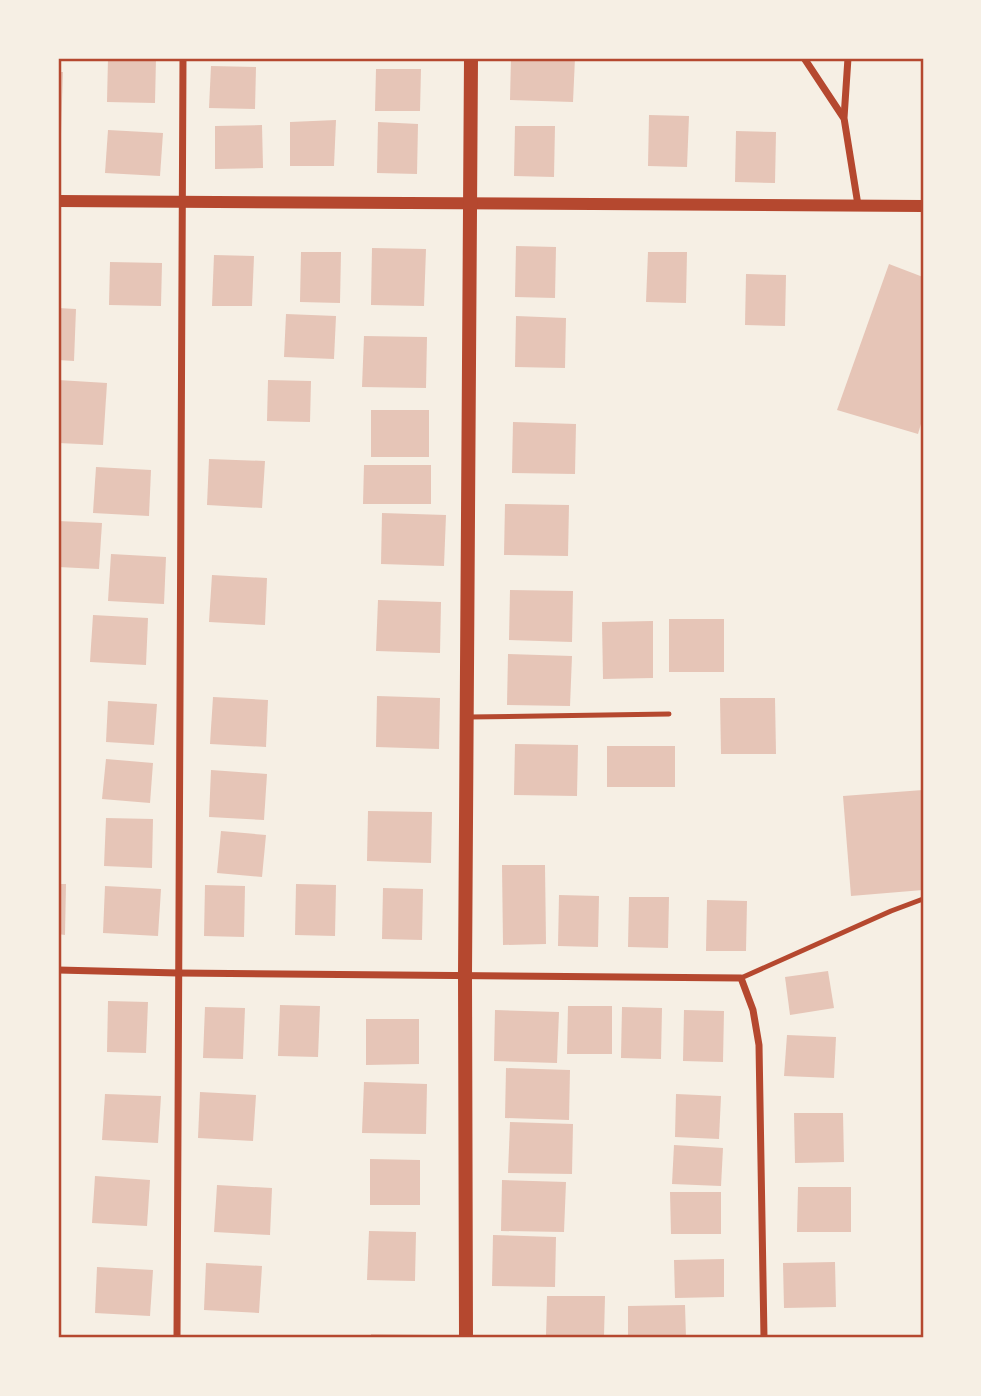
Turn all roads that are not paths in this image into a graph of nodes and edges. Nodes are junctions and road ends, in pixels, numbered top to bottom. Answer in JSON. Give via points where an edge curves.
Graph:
{"nodes":[{"id":1,"x":183,"y":58,"type":"edge"},
{"id":2,"x":471,"y":58,"type":"edge"},
{"id":3,"x":804,"y":58,"type":"edge"},
{"id":4,"x":848,"y":58,"type":"edge"},
{"id":5,"x":844,"y":118,"type":"junction"},
{"id":6,"x":58,"y":201,"type":"edge"},
{"id":7,"x":181,"y":202,"type":"junction"},
{"id":8,"x":471,"y":205,"type":"junction"},
{"id":9,"x":858,"y":205,"type":"junction"},
{"id":10,"x":923,"y":206,"type":"edge"},
{"id":11,"x":669,"y":714,"type":"dead end"},
{"id":12,"x":467,"y":717,"type":"junction"},
{"id":13,"x":923,"y":899,"type":"edge"},
{"id":14,"x":58,"y":970,"type":"edge"},
{"id":15,"x":178,"y":973,"type":"junction"},
{"id":16,"x":466,"y":974,"type":"junction"},
{"id":17,"x":741,"y":978,"type":"junction"},
{"id":18,"x":177,"y":1338,"type":"edge"},
{"id":19,"x":466,"y":1338,"type":"edge"},
{"id":20,"x":764,"y":1338,"type":"edge"}],
"edges":[{"from":1,"to":7,"type":"street"},
{"from":2,"to":8,"type":"main road"},
{"from":3,"to":5,"type":"street"},
{"from":4,"to":5,"type":"street"},
{"from":5,"to":9,"type":"street"},
{"from":6,"to":7,"type":"street"},
{"from":7,"to":8,"type":"street"},
{"from":7,"to":15,"type":"street"},
{"from":8,"to":9,"type":"street"},
{"from":8,"to":12,"type":"main road"},
{"from":9,"to":10,"type":"street"},
{"from":11,"to":12,"type":"lane"},
{"from":12,"to":16,"type":"main road"},
{"from":13,"to":17,"type":"lane"},
{"from":14,"to":15,"type":"street"},
{"from":15,"to":16,"type":"street"},
{"from":15,"to":18,"type":"street"},
{"from":16,"to":17,"type":"street"},
{"from":16,"to":19,"type":"main road"},
{"from":17,"to":20,"type":"street","via":[[759,1045]]}]}
